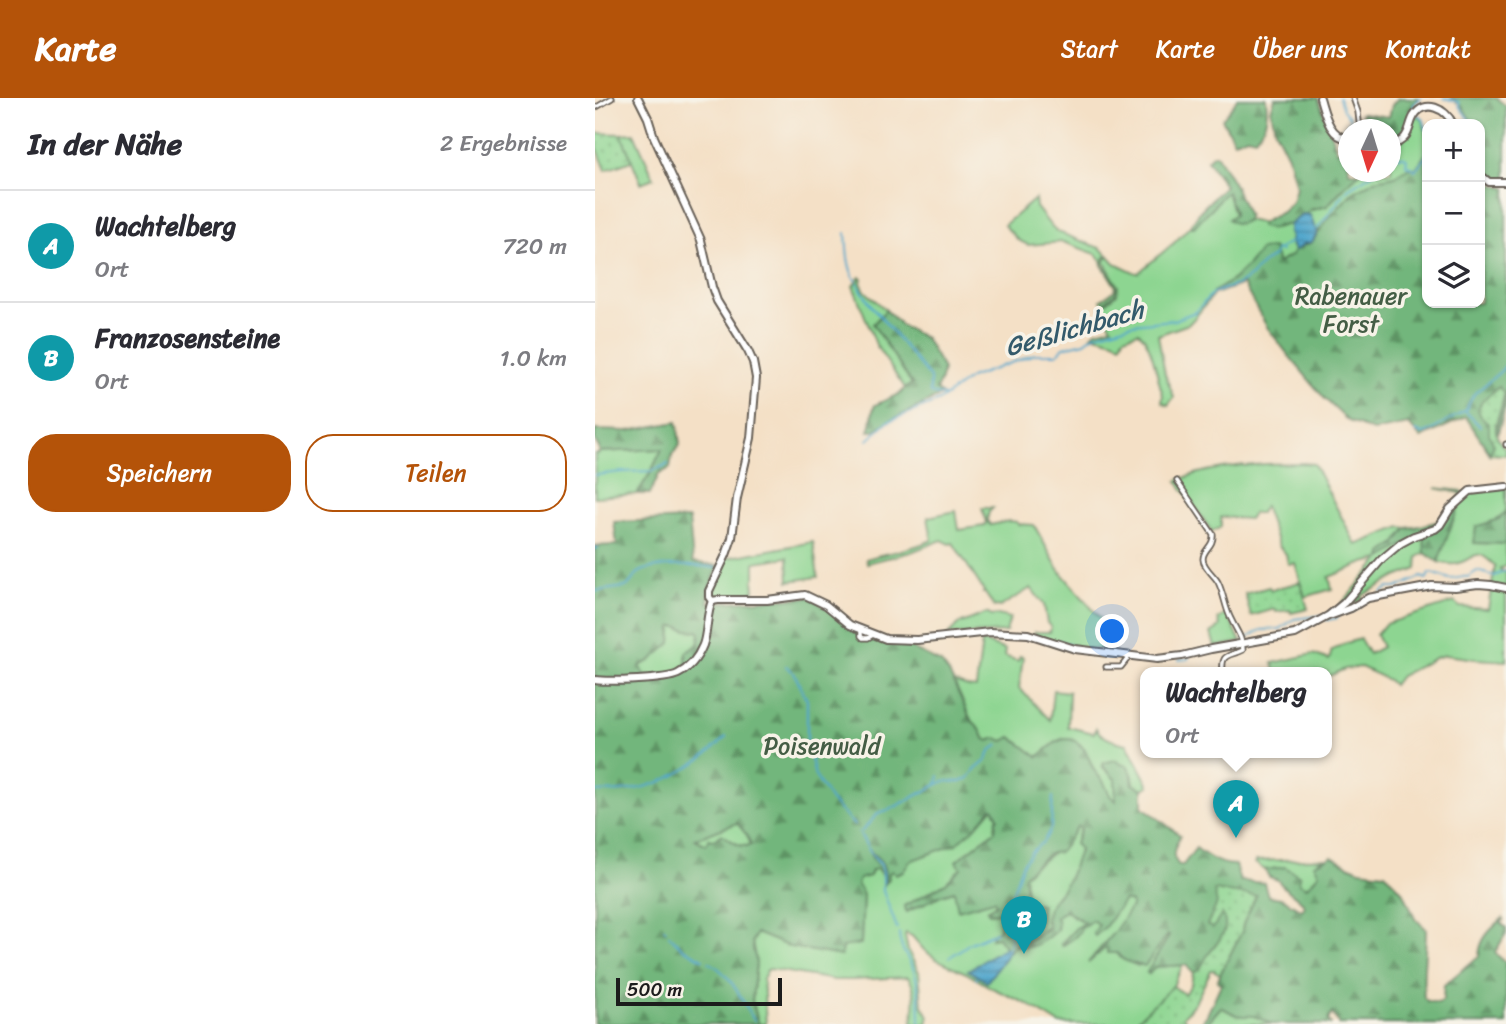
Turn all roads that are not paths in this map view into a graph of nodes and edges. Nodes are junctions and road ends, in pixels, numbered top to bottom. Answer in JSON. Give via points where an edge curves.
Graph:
{"nodes":[{"id":1,"x":612,"y":98,"type":"edge"},
{"id":2,"x":638,"y":98,"type":"edge"},
{"id":3,"x":1320,"y":98,"type":"edge"},
{"id":4,"x":1353,"y":98,"type":"edge"},
{"id":5,"x":595,"y":108,"type":"edge"},
{"id":6,"x":1359,"y":119,"type":"edge"},
{"id":7,"x":1450,"y":119,"type":"edge"},
{"id":8,"x":1338,"y":136,"type":"edge"},
{"id":9,"x":1401,"y":140,"type":"edge"},
{"id":10,"x":1485,"y":179,"type":"edge"},
{"id":11,"x":1506,"y":182,"type":"edge"},
{"id":12,"x":1177,"y":481,"type":"dead end"},
{"id":13,"x":1506,"y":486,"type":"edge"},
{"id":14,"x":1506,"y":588,"type":"edge"},
{"id":15,"x":712,"y":601,"type":"junction"},
{"id":16,"x":1328,"y":616,"type":"junction"},
{"id":17,"x":1242,"y":642,"type":"junction"},
{"id":18,"x":1130,"y":656,"type":"junction"},
{"id":19,"x":1106,"y":667,"type":"dead end"},
{"id":20,"x":1223,"y":667,"type":"edge"},
{"id":21,"x":595,"y":680,"type":"edge"}],
"edges":[{"from":1,"to":5,"type":"street"},
{"from":2,"to":15,"type":"street","via":[[701,240],[717,300],[748,351],[756,378],[748,455],[729,547],[709,591]]},
{"from":3,"to":8,"type":"street"},
{"from":4,"to":6,"type":"street"},
{"from":7,"to":9,"type":"street","via":[[1441,109],[1427,107],[1416,113]]},
{"from":10,"to":11,"type":"street"},
{"from":12,"to":17,"type":"street","via":[[1213,534],[1203,562],[1219,585]]},
{"from":13,"to":16,"type":"street","via":[[1470,491],[1435,529],[1401,543]]},
{"from":14,"to":16,"type":"street","via":[[1432,586],[1368,598]]},
{"from":15,"to":18,"type":"street","via":[[805,595],[850,625],[891,640],[990,632],[1028,634],[1075,649]]},
{"from":15,"to":21,"type":"street","via":[[699,655],[680,673]]},
{"from":16,"to":17,"type":"street","via":[[1295,634]]},
{"from":17,"to":18,"type":"street","via":[[1169,658]]},
{"from":17,"to":20,"type":"street","via":[[1243,650],[1226,656]]},
{"from":18,"to":19,"type":"street","via":[[1121,667]]}]}
